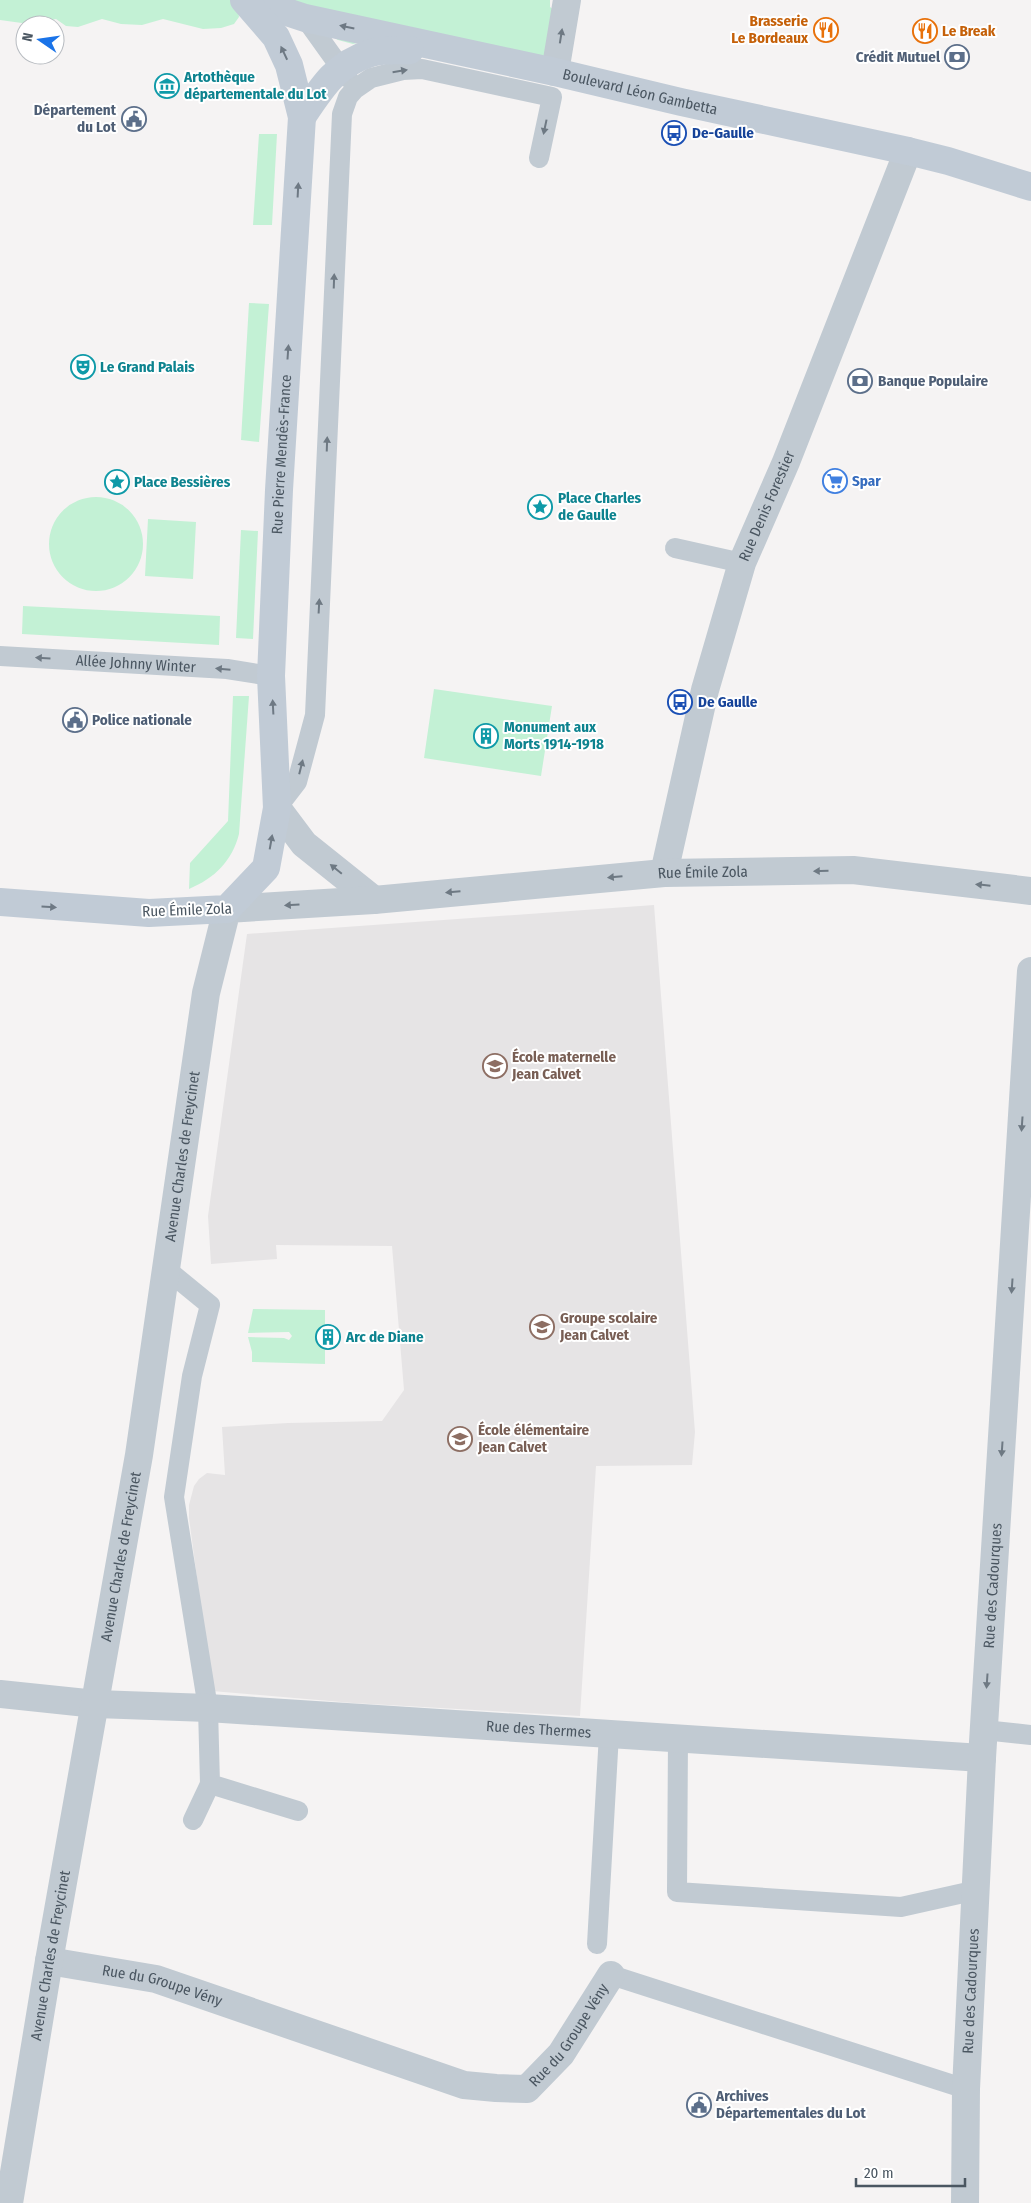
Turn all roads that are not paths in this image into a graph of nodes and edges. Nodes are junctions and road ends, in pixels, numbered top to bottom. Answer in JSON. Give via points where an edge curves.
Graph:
{"nodes":[{"id":1,"x":244,"y":0,"type":"edge"},
{"id":2,"x":250,"y":0,"type":"edge"},
{"id":3,"x":568,"y":0,"type":"edge"},
{"id":4,"x":305,"y":18,"type":"junction"},
{"id":5,"x":446,"y":48,"type":"junction"},
{"id":6,"x":555,"y":72,"type":"junction"},
{"id":7,"x":348,"y":78,"type":"junction"},
{"id":8,"x":302,"y":117,"type":"junction"},
{"id":9,"x":908,"y":151,"type":"junction"},
{"id":10,"x":539,"y":158,"type":"dead end"},
{"id":11,"x":1031,"y":187,"type":"edge"},
{"id":12,"x":675,"y":548,"type":"dead end"},
{"id":13,"x":742,"y":563,"type":"junction"},
{"id":14,"x":0,"y":656,"type":"edge"},
{"id":15,"x":271,"y":676,"type":"junction"},
{"id":16,"x":277,"y":808,"type":"junction"},
{"id":17,"x":664,"y":873,"type":"junction"},
{"id":18,"x":1031,"y":890,"type":"edge"},
{"id":19,"x":374,"y":900,"type":"junction"},
{"id":20,"x":0,"y":902,"type":"edge"},
{"id":21,"x":226,"y":909,"type":"junction"},
{"id":22,"x":1031,"y":971,"type":"edge"},
{"id":23,"x":166,"y":1269,"type":"junction"},
{"id":24,"x":0,"y":1694,"type":"edge"},
{"id":25,"x":96,"y":1704,"type":"junction"},
{"id":26,"x":208,"y":1708,"type":"junction"},
{"id":27,"x":984,"y":1730,"type":"junction"},
{"id":28,"x":610,"y":1734,"type":"junction"},
{"id":29,"x":1031,"y":1734,"type":"edge"},
{"id":30,"x":678,"y":1738,"type":"junction"},
{"id":31,"x":982,"y":1758,"type":"junction"},
{"id":32,"x":210,"y":1784,"type":"junction"},
{"id":33,"x":298,"y":1811,"type":"dead end"},
{"id":34,"x":194,"y":1820,"type":"dead end"},
{"id":35,"x":977,"y":1890,"type":"junction"},
{"id":36,"x":597,"y":1944,"type":"dead end"},
{"id":37,"x":49,"y":1961,"type":"junction"},
{"id":38,"x":611,"y":1975,"type":"joint"},
{"id":39,"x":966,"y":2089,"type":"junction"},
{"id":40,"x":9,"y":2203,"type":"edge"},
{"id":41,"x":965,"y":2203,"type":"edge"}],
"edges":[{"from":8,"to":1,"type":"main road","name":"Rue Pierre Mendès-France","one_way":true,"via":[[289,65],[276,37]]},
{"from":2,"to":4,"type":"main road","name":"Boulevard Léon Gambetta"},
{"from":6,"to":3,"type":"street","one_way":true},
{"from":5,"to":4,"type":"main road","name":"Boulevard Léon Gambetta","one_way":true},
{"from":4,"to":7,"type":"lane"},
{"from":5,"to":6,"type":"main road","name":"Boulevard Léon Gambetta"},
{"from":5,"to":7,"type":"main road","via":[[372,52]]},
{"from":6,"to":9,"type":"main road","name":"Boulevard Léon Gambetta"},
{"from":7,"to":8,"type":"main road","via":[[325,82]]},
{"from":7,"to":10,"type":"lane","one_way":true,"via":[[371,78],[422,69],[552,97]]},
{"from":16,"to":7,"type":"lane","one_way":true,"via":[[297,782],[315,715],[341,134]]},
{"from":15,"to":8,"type":"main road","name":"Rue Pierre Mendès-France","one_way":true},
{"from":9,"to":11,"type":"main road","name":"Boulevard Léon Gambetta"},
{"from":9,"to":13,"type":"street","name":"Rue Denis Forestier","via":[[786,462]]},
{"from":12,"to":13,"type":"lane"},
{"from":13,"to":17,"type":"street","name":"Rue Denis Forestier","via":[[705,690]]},
{"from":15,"to":14,"type":"lane","name":"Allée Johnny Winter","one_way":true,"via":[[227,669]]},
{"from":16,"to":15,"type":"main road","name":"Rue Pierre Mendès-France","one_way":true},
{"from":19,"to":16,"type":"street","one_way":true,"via":[[304,844]]},
{"from":21,"to":16,"type":"main road","name":"Rue Pierre Mendès-France","one_way":true,"via":[[266,868]]},
{"from":18,"to":17,"type":"street","name":"Rue Émile Zola","one_way":true,"via":[[853,870]]},
{"from":17,"to":19,"type":"street","name":"Rue Émile Zola","one_way":true},
{"from":19,"to":21,"type":"street","name":"Rue Émile Zola","one_way":true},
{"from":20,"to":21,"type":"main road","name":"Rue Émile Zola","one_way":true,"via":[[149,912]]},
{"from":21,"to":23,"type":"street","name":"Avenue Charles de Freycinet","via":[[206,992]]},
{"from":22,"to":27,"type":"street","name":"Rue des Cadourques","one_way":true},
{"from":23,"to":25,"type":"street","name":"Avenue Charles de Freycinet","via":[[139,1455]]},
{"from":23,"to":26,"type":"lane","via":[[210,1305],[192,1376],[174,1497]]},
{"from":24,"to":25,"type":"street","name":"Rue des Thermes"},
{"from":25,"to":26,"type":"street","name":"Rue des Thermes"},
{"from":25,"to":37,"type":"street","name":"Avenue Charles de Freycinet"},
{"from":26,"to":28,"type":"street","name":"Rue des Thermes"},
{"from":26,"to":32,"type":"lane"},
{"from":27,"to":29,"type":"lane"},
{"from":27,"to":31,"type":"street","name":"Rue des Cadourques"},
{"from":28,"to":30,"type":"street","name":"Rue des Thermes"},
{"from":28,"to":36,"type":"lane"},
{"from":30,"to":31,"type":"street","name":"Rue des Thermes"},
{"from":30,"to":35,"type":"lane","via":[[677,1892],[901,1906]]},
{"from":31,"to":35,"type":"street","name":"Rue des Cadourques"},
{"from":32,"to":33,"type":"lane"},
{"from":32,"to":34,"type":"lane"},
{"from":35,"to":39,"type":"street","name":"Rue des Cadourques"},
{"from":37,"to":38,"type":"street","name":"Rue du Groupe Vény","via":[[156,1980],[464,2085],[496,2088],[527,2088],[534,2082],[561,2054]]},
{"from":37,"to":40,"type":"street","name":"Avenue Charles de Freycinet"},
{"from":38,"to":39,"type":"lane","name":"Rue du Groupe Vény"},
{"from":39,"to":41,"type":"street","name":"Rue des Cadourques"}]}
